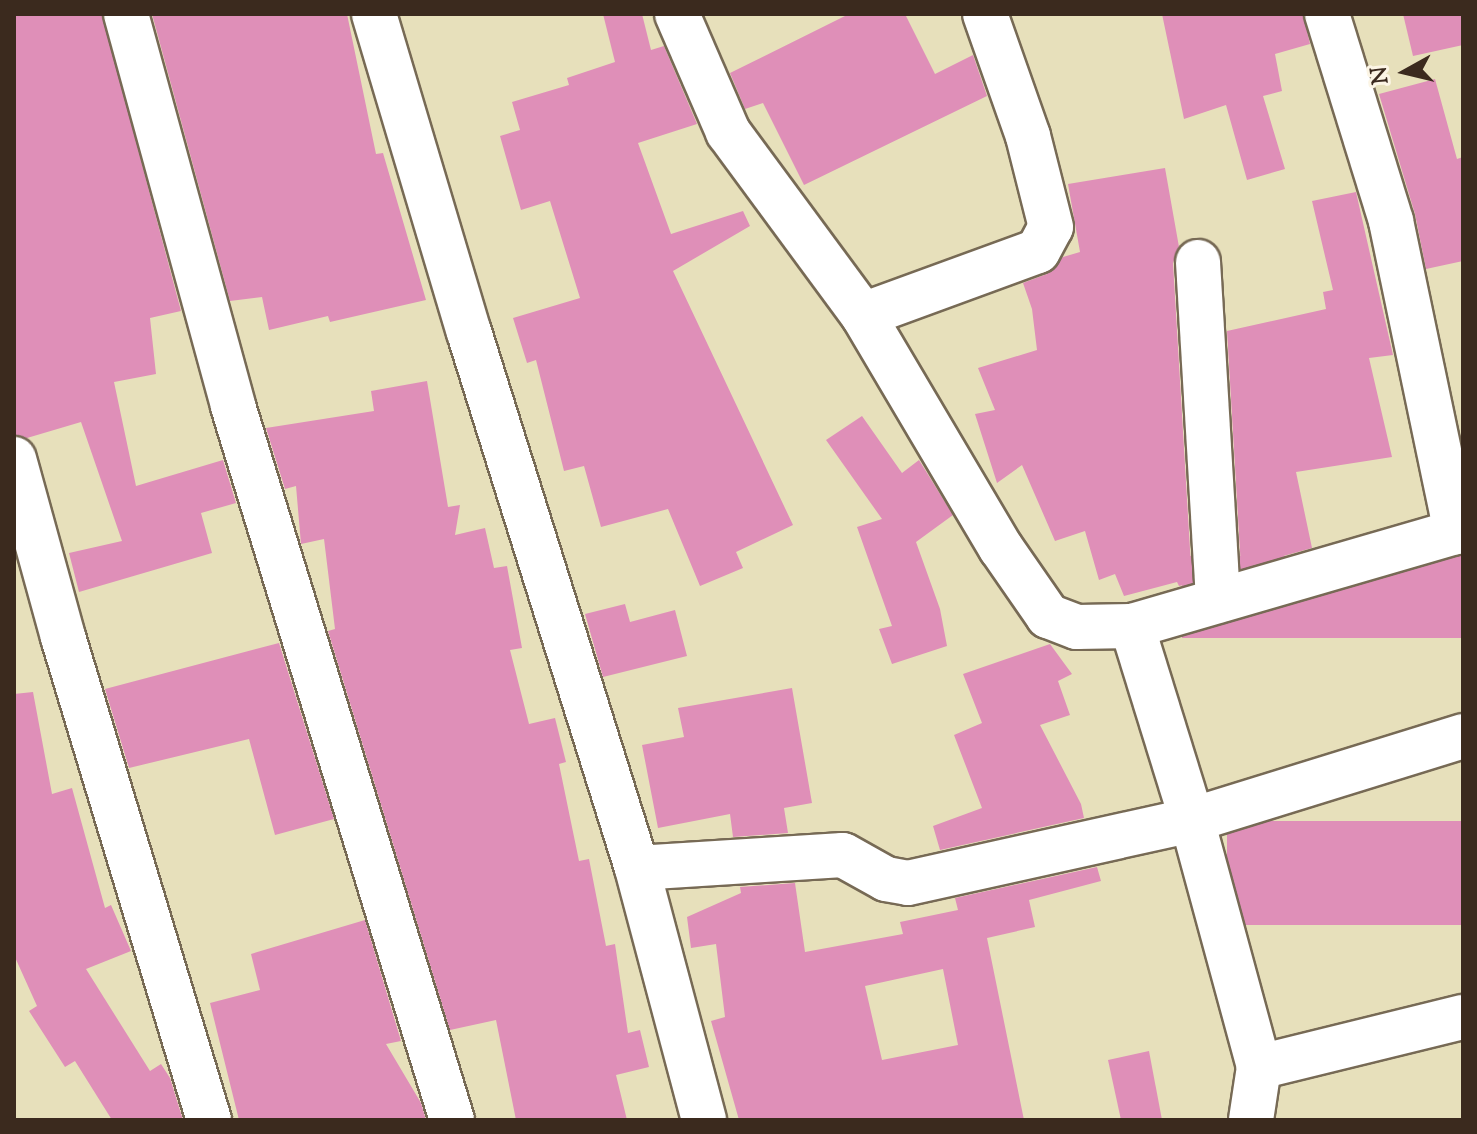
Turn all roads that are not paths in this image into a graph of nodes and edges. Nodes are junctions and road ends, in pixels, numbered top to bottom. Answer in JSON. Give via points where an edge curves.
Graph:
{"nodes":[{"id":1,"x":126,"y":14,"type":"edge"},
{"id":2,"x":374,"y":14,"type":"edge"},
{"id":3,"x":677,"y":14,"type":"edge"},
{"id":4,"x":985,"y":14,"type":"edge"},
{"id":5,"x":1327,"y":14,"type":"edge"},
{"id":6,"x":1198,"y":262,"type":"dead end"},
{"id":7,"x":863,"y":315,"type":"junction"},
{"id":8,"x":14,"y":459,"type":"edge"},
{"id":9,"x":1459,"y":531,"type":"edge"},
{"id":10,"x":1218,"y":600,"type":"junction"},
{"id":11,"x":1132,"y":626,"type":"junction"},
{"id":12,"x":1463,"y":736,"type":"edge"},
{"id":13,"x":1192,"y":820,"type":"junction"},
{"id":14,"x":637,"y":868,"type":"junction"},
{"id":15,"x":1463,"y":1017,"type":"edge"},
{"id":16,"x":1259,"y":1067,"type":"junction"},
{"id":17,"x":209,"y":1120,"type":"edge"},
{"id":18,"x":452,"y":1120,"type":"edge"},
{"id":19,"x":704,"y":1120,"type":"edge"},
{"id":20,"x":1251,"y":1120,"type":"edge"}],
"edges":[{"from":1,"to":18,"type":"street","via":[[233,406]]},
{"from":2,"to":14,"type":"street"},
{"from":3,"to":7,"type":"street","via":[[728,132]]},
{"from":4,"to":7,"type":"street","via":[[1028,136],[1051,227],[1038,251]]},
{"from":5,"to":9,"type":"street","via":[[1391,221]]},
{"from":6,"to":10,"type":"street"},
{"from":7,"to":11,"type":"street","via":[[1001,548],[1048,616],[1077,627]]},
{"from":8,"to":17,"type":"street"},
{"from":9,"to":10,"type":"street"},
{"from":10,"to":11,"type":"street"},
{"from":11,"to":13,"type":"street"},
{"from":12,"to":13,"type":"street"},
{"from":13,"to":14,"type":"street","via":[[908,883],[886,879],[843,855]]},
{"from":13,"to":16,"type":"street"},
{"from":14,"to":19,"type":"street"},
{"from":15,"to":16,"type":"street"},
{"from":16,"to":20,"type":"street"}]}
